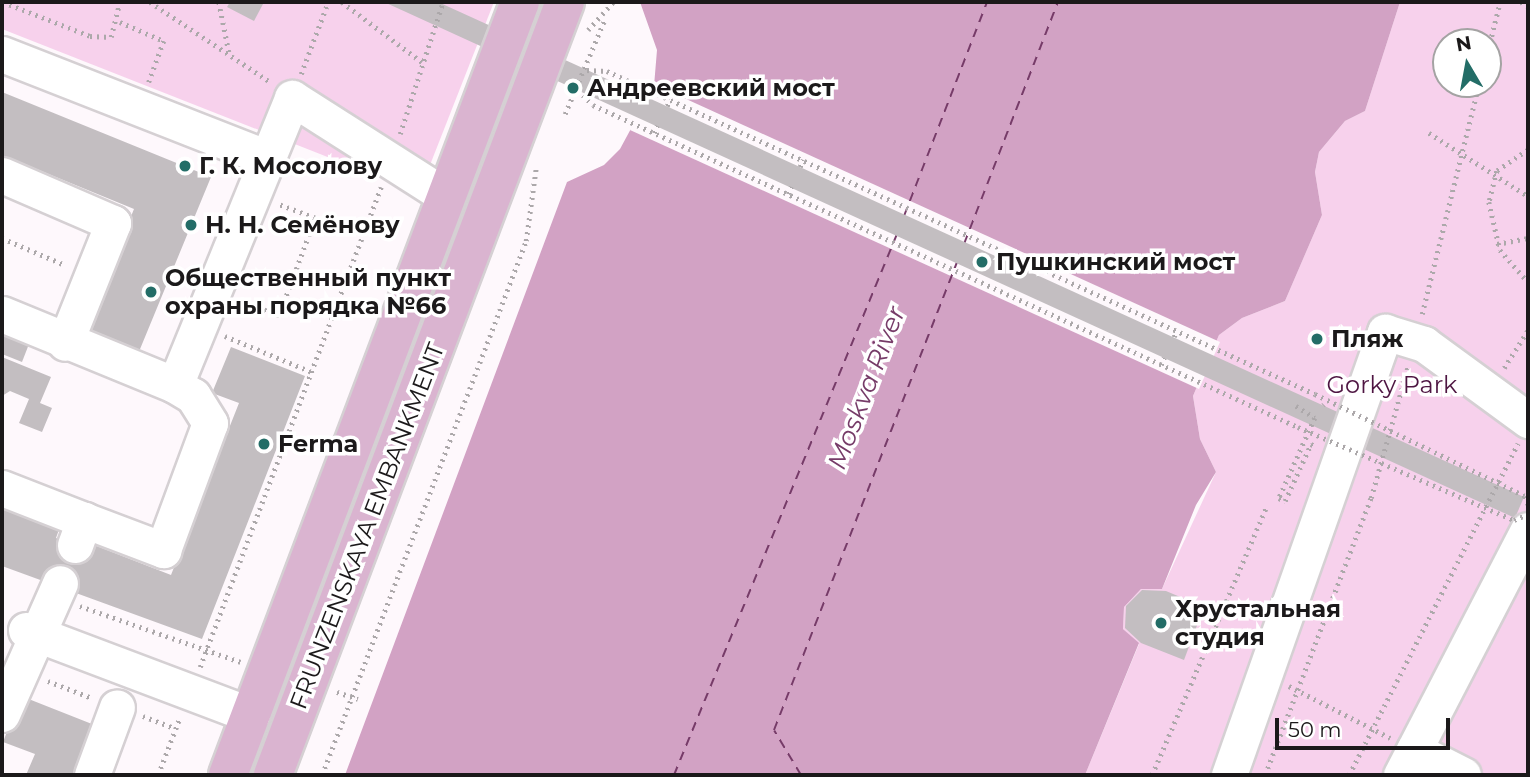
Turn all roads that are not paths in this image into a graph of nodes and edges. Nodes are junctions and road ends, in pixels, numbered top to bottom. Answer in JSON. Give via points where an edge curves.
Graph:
{"nodes":[{"id":1,"x":520,"y":2,"type":"edge"},
{"id":2,"x":565,"y":2,"type":"edge"},
{"id":3,"x":2,"y":54,"type":"edge"},
{"id":4,"x":265,"y":157,"type":"junction"},
{"id":5,"x":2,"y":175,"type":"edge"},
{"id":6,"x":446,"y":196,"type":"junction"},
{"id":7,"x":2,"y":314,"type":"edge"},
{"id":8,"x":65,"y":342,"type":"junction"},
{"id":9,"x":175,"y":385,"type":"junction"},
{"id":10,"x":1525,"y":428,"type":"edge"},
{"id":11,"x":2,"y":488,"type":"edge"},
{"id":12,"x":1525,"y":546,"type":"edge"},
{"id":13,"x":57,"y":590,"type":"road end"},
{"id":14,"x":31,"y":633,"type":"junction"},
{"id":15,"x":117,"y":707,"type":"dead end"},
{"id":16,"x":2,"y":714,"type":"edge"},
{"id":17,"x":251,"y":715,"type":"junction"},
{"id":18,"x":1408,"y":763,"type":"edge"},
{"id":19,"x":92,"y":775,"type":"edge"},
{"id":20,"x":229,"y":775,"type":"edge"},
{"id":21,"x":273,"y":775,"type":"edge"},
{"id":22,"x":1229,"y":775,"type":"edge"},
{"id":23,"x":1464,"y":775,"type":"edge"}],
"edges":[{"from":1,"to":6,"type":"main road","name":"FRUNZENSKAYA EMBANKMENT"},
{"from":2,"to":21,"type":"main road","name":"FRUNZENSKAYA EMBANKMENT"},
{"from":3,"to":4,"type":"lane"},
{"from":4,"to":6,"type":"lane","via":[[292,98]]},
{"from":4,"to":9,"type":"lane"},
{"from":5,"to":8,"type":"lane","via":[[113,223]]},
{"from":6,"to":17,"type":"main road","name":"FRUNZENSKAYA EMBANKMENT"},
{"from":7,"to":8,"type":"lane"},
{"from":8,"to":9,"type":"lane"},
{"from":9,"to":11,"type":"lane","via":[[192,396],[210,423],[163,550],[79,533]]},
{"from":10,"to":22,"type":"lane","via":[[1491,390],[1424,344],[1385,332]]},
{"from":12,"to":18,"type":"lane"},
{"from":13,"to":14,"type":"lane"},
{"from":14,"to":16,"type":"lane"},
{"from":14,"to":17,"type":"lane"},
{"from":15,"to":19,"type":"lane"},
{"from":17,"to":20,"type":"main road","name":"FRUNZENSKAYA EMBANKMENT"},
{"from":18,"to":23,"type":"lane"}]}
